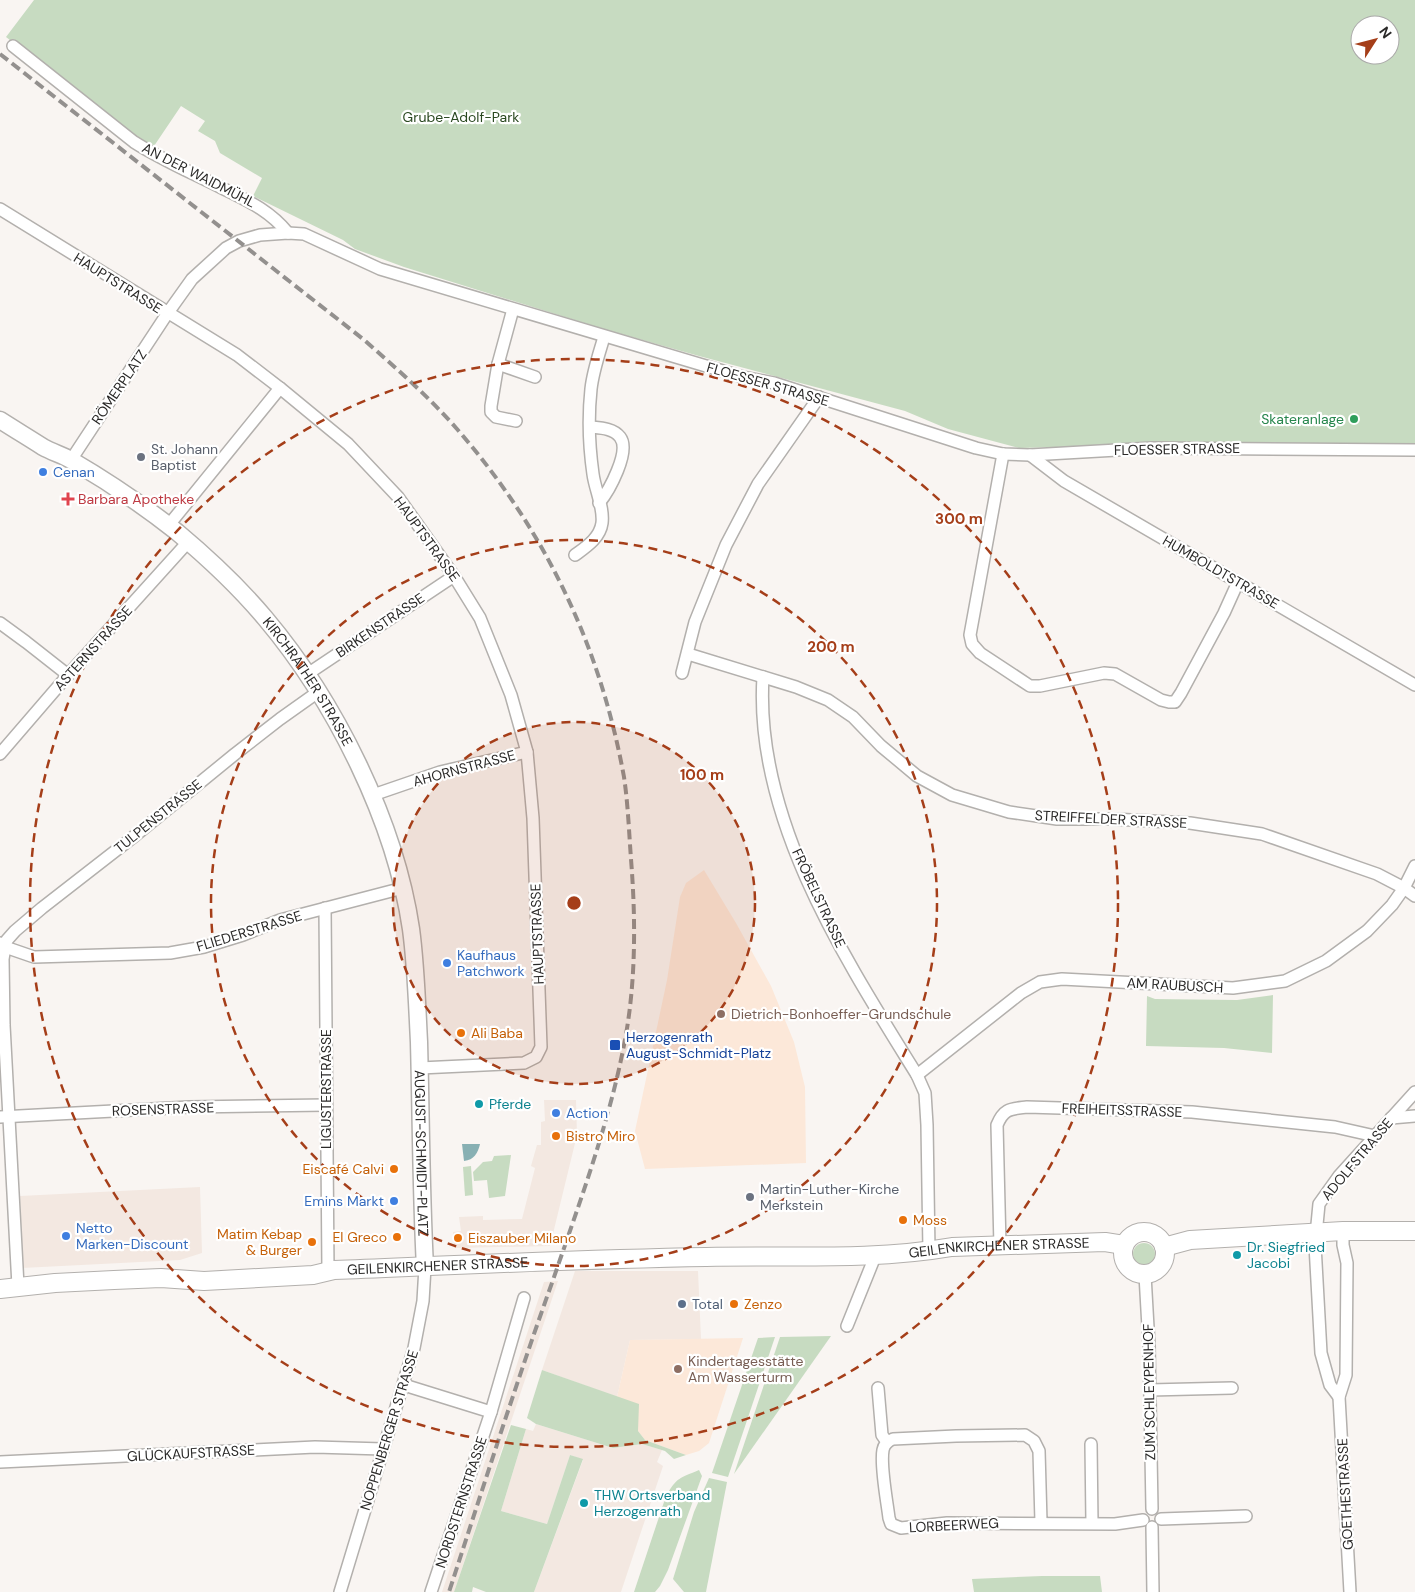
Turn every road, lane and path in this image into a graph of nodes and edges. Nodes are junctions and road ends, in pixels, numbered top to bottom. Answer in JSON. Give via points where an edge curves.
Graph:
{"nodes":[{"id":1,"x":13,"y":46,"type":"dead end"},
{"id":2,"x":0,"y":209,"type":"edge"},
{"id":3,"x":288,"y":233,"type":"junction"},
{"id":4,"x":513,"y":309,"type":"junction"},
{"id":5,"x":167,"y":314,"type":"junction"},
{"id":6,"x":604,"y":337,"type":"junction"},
{"id":7,"x":498,"y":364,"type":"junction"},
{"id":8,"x":535,"y":376,"type":"dead end"},
{"id":9,"x":280,"y":388,"type":"junction"},
{"id":10,"x":819,"y":397,"type":"junction"},
{"id":11,"x":0,"y":420,"type":"edge"},
{"id":12,"x":516,"y":421,"type":"dead end"},
{"id":13,"x":590,"y":427,"type":"junction"},
{"id":14,"x":1415,"y":450,"type":"edge"},
{"id":15,"x":1002,"y":454,"type":"junction"},
{"id":16,"x":1030,"y":455,"type":"junction"},
{"id":17,"x":70,"y":460,"type":"junction"},
{"id":18,"x":600,"y":503,"type":"junction"},
{"id":19,"x":168,"y":526,"type":"junction"},
{"id":20,"x":188,"y":542,"type":"junction"},
{"id":21,"x":575,"y":555,"type":"dead end"},
{"id":22,"x":454,"y":576,"type":"junction"},
{"id":23,"x":1238,"y":582,"type":"junction"},
{"id":24,"x":0,"y":624,"type":"edge"},
{"id":25,"x":688,"y":654,"type":"junction"},
{"id":26,"x":682,"y":673,"type":"dead end"},
{"id":27,"x":68,"y":675,"type":"junction"},
{"id":28,"x":306,"y":675,"type":"junction"},
{"id":29,"x":763,"y":677,"type":"junction"},
{"id":30,"x":1415,"y":685,"type":"edge"},
{"id":31,"x":318,"y":692,"type":"junction"},
{"id":32,"x":527,"y":752,"type":"junction"},
{"id":33,"x":0,"y":754,"type":"edge"},
{"id":34,"x":373,"y":795,"type":"junction"},
{"id":35,"x":1415,"y":866,"type":"edge"},
{"id":36,"x":403,"y":888,"type":"junction"},
{"id":37,"x":1404,"y":888,"type":"junction"},
{"id":38,"x":1415,"y":896,"type":"edge"},
{"id":39,"x":325,"y":908,"type":"junction"},
{"id":40,"x":2,"y":945,"type":"edge"},
{"id":41,"x":536,"y":1057,"type":"joint"},
{"id":42,"x":420,"y":1068,"type":"junction"},
{"id":43,"x":917,"y":1075,"type":"junction"},
{"id":44,"x":1415,"y":1092,"type":"edge"},
{"id":45,"x":326,"y":1106,"type":"junction"},
{"id":46,"x":1415,"y":1116,"type":"edge"},
{"id":47,"x":4,"y":1117,"type":"edge"},
{"id":48,"x":1391,"y":1118,"type":"junction"},
{"id":49,"x":1375,"y":1136,"type":"junction"},
{"id":50,"x":1343,"y":1231,"type":"junction"},
{"id":51,"x":1415,"y":1231,"type":"edge"},
{"id":52,"x":1316,"y":1233,"type":"junction"},
{"id":53,"x":1124,"y":1245,"type":"junction"},
{"id":54,"x":1000,"y":1246,"type":"junction"},
{"id":55,"x":1164,"y":1247,"type":"junction"},
{"id":56,"x":929,"y":1251,"type":"junction"},
{"id":57,"x":876,"y":1254,"type":"junction"},
{"id":58,"x":425,"y":1267,"type":"junction"},
{"id":59,"x":328,"y":1270,"type":"junction"},
{"id":60,"x":1145,"y":1275,"type":"junction"},
{"id":61,"x":18,"y":1286,"type":"junction"},
{"id":62,"x":0,"y":1289,"type":"edge"},
{"id":63,"x":524,"y":1298,"type":"dead end"},
{"id":64,"x":847,"y":1326,"type":"dead end"},
{"id":65,"x":404,"y":1385,"type":"junction"},
{"id":66,"x":878,"y":1388,"type":"dead end"},
{"id":67,"x":1232,"y":1388,"type":"dead end"},
{"id":68,"x":1150,"y":1390,"type":"junction"},
{"id":69,"x":1339,"y":1397,"type":"junction"},
{"id":70,"x":491,"y":1412,"type":"junction"},
{"id":71,"x":887,"y":1442,"type":"junction"},
{"id":72,"x":1091,"y":1444,"type":"dead end"},
{"id":73,"x":382,"y":1449,"type":"junction"},
{"id":74,"x":0,"y":1462,"type":"edge"},
{"id":75,"x":1246,"y":1516,"type":"dead end"},
{"id":76,"x":1041,"y":1522,"type":"junction"},
{"id":77,"x":1152,"y":1522,"type":"junction"},
{"id":78,"x":1092,"y":1523,"type":"junction"},
{"id":79,"x":340,"y":1592,"type":"edge"},
{"id":80,"x":431,"y":1592,"type":"edge"},
{"id":81,"x":1153,"y":1592,"type":"edge"},
{"id":82,"x":1350,"y":1592,"type":"edge"}],
"edges":[{"from":1,"to":3,"type":"street","name":"AN DER WAIDMÜHL","via":[[134,142],[260,207]]},
{"from":2,"to":5,"type":"street","name":"HAUPTSTRASSE"},
{"from":3,"to":4,"type":"street","name":"FLOESSER STRASSE","via":[[304,234],[380,269]]},
{"from":3,"to":5,"type":"street","name":"FLOESSER STRASSE","via":[[239,240],[226,248],[192,279]]},
{"from":4,"to":6,"type":"street","name":"FLOESSER STRASSE"},
{"from":4,"to":7,"type":"street"},
{"from":5,"to":9,"type":"street","name":"HAUPTSTRASSE","via":[[237,356]]},
{"from":5,"to":17,"type":"street","name":"RÖMERPLATZ"},
{"from":6,"to":10,"type":"street","name":"FLOESSER STRASSE"},
{"from":6,"to":13,"type":"street","via":[[591,388]]},
{"from":7,"to":8,"type":"street"},
{"from":7,"to":12,"type":"street","via":[[491,412],[496,417]]},
{"from":9,"to":19,"type":"street"},
{"from":9,"to":22,"type":"street","name":"HAUPTSTRASSE","via":[[348,444],[392,490]]},
{"from":10,"to":15,"type":"street","name":"FLOESSER STRASSE"},
{"from":10,"to":25,"type":"street","via":[[751,495],[707,590]]},
{"from":11,"to":17,"type":"main road","name":"KIRCHRATHER STRASSE"},
{"from":13,"to":18,"type":"street","via":[[593,477]]},
{"from":13,"to":18,"type":"street","via":[[614,432],[622,441],[616,476]]},
{"from":14,"to":16,"type":"street","name":"FLOESSER STRASSE","via":[[1152,448]]},
{"from":15,"to":16,"type":"street","name":"FLOESSER STRASSE"},
{"from":15,"to":23,"type":"street","via":[[970,635],[972,644],[980,652],[1030,686],[1104,673],[1115,674],[1162,700],[1175,702]]},
{"from":16,"to":23,"type":"street","name":"HUMBOLDTSTRASSE","via":[[1064,481]]},
{"from":17,"to":19,"type":"main road","name":"KIRCHRATHER STRASSE"},
{"from":18,"to":21,"type":"street","via":[[602,523],[599,532]]},
{"from":19,"to":20,"type":"main road","name":"KIRCHRATHER STRASSE"},
{"from":20,"to":27,"type":"street","name":"ASTERNSTRASSE"},
{"from":20,"to":28,"type":"main road","name":"KIRCHRATHER STRASSE","via":[[264,617]]},
{"from":22,"to":28,"type":"street","name":"BIRKENSTRASSE"},
{"from":22,"to":32,"type":"street","name":"HAUPTSTRASSE","via":[[480,618],[511,695]]},
{"from":23,"to":30,"type":"street","name":"HUMBOLDTSTRASSE"},
{"from":24,"to":27,"type":"street"},
{"from":25,"to":26,"type":"street"},
{"from":25,"to":29,"type":"street","name":"STREIFFELDER STRASSE"},
{"from":27,"to":33,"type":"street","name":"ASTERNSTRASSE"},
{"from":28,"to":31,"type":"main road","name":"KIRCHRATHER STRASSE"},
{"from":29,"to":37,"type":"street","name":"STREIFFELDER STRASSE","via":[[828,700],[853,717],[917,776],[952,795],[1009,812],[1057,819],[1190,822],[1262,834],[1377,874]]},
{"from":29,"to":43,"type":"street","name":"FRÖBELSTRASSE","via":[[764,730],[785,825],[828,924]]},
{"from":31,"to":34,"type":"main road","name":"KIRCHRATHER STRASSE"},
{"from":31,"to":40,"type":"street","name":"TULPENSTRASSE","via":[[35,913]]},
{"from":32,"to":34,"type":"street","name":"AHORNSTRASSE","via":[[440,772]]},
{"from":32,"to":41,"type":"street","name":"HAUPTSTRASSE","via":[[533,818],[541,1018],[541,1047]]},
{"from":34,"to":36,"type":"main road","name":"KIRCHRATHER STRASSE"},
{"from":35,"to":37,"type":"street","name":"AM RAUBUSCH"},
{"from":36,"to":39,"type":"street","name":"FLIEDERSTRASSE"},
{"from":36,"to":42,"type":"main road","name":"KIRCHRATHER STRASSE","via":[[417,988]]},
{"from":37,"to":38,"type":"street","name":"STREIFFELDER STRASSE"},
{"from":37,"to":43,"type":"street","name":"AM RAUBUSCH","via":[[1367,931],[1326,961],[1285,981],[1233,988],[1062,980],[1040,982],[1021,993]]},
{"from":39,"to":40,"type":"street","name":"FLIEDERSTRASSE","via":[[280,920],[204,948],[170,953],[34,957]]},
{"from":39,"to":45,"type":"street","name":"LIGUSTERSTRASSE"},
{"from":40,"to":47,"type":"street"},
{"from":41,"to":42,"type":"street","name":"AUGUST-SCHMIDT-PLATZ","via":[[524,1063]]},
{"from":42,"to":58,"type":"main road","name":"AUGUST-SCHMIDT-PLATZ"},
{"from":43,"to":56,"type":"street","name":"FRÖBELSTRASSE","via":[[925,1092],[928,1125]]},
{"from":44,"to":48,"type":"street","name":"ADOLFSTRASSE"},
{"from":45,"to":47,"type":"street","name":"ROSENSTRASSE","via":[[189,1107]]},
{"from":45,"to":59,"type":"street","name":"LIGUSTERSTRASSE"},
{"from":46,"to":48,"type":"street"},
{"from":47,"to":61,"type":"street"},
{"from":48,"to":49,"type":"street","name":"ADOLFSTRASSE"},
{"from":49,"to":52,"type":"street","name":"ADOLFSTRASSE","via":[[1319,1204]]},
{"from":49,"to":54,"type":"street","name":"FREIHEITSSTRASSE","via":[[1334,1126],[1192,1112],[1010,1109],[1001,1116],[997,1125]]},
{"from":50,"to":51,"type":"main road"},
{"from":50,"to":52,"type":"main road"},
{"from":50,"to":69,"type":"street","name":"GOETHESTRASSE","via":[[1347,1263],[1346,1375]]},
{"from":52,"to":55,"type":"main road","via":[[1190,1240]]},
{"from":52,"to":69,"type":"street","name":"GOETHESTRASSE","via":[[1322,1353],[1330,1385]]},
{"from":53,"to":54,"type":"main road","name":"GEILENKIRCHENER STRASSE","via":[[1105,1242]]},
{"from":53,"to":55,"type":"main road","via":[[1133,1235],[1145,1232],[1157,1236]]},
{"from":53,"to":60,"type":"main road","via":[[1122,1255],[1126,1266],[1134,1273]]},
{"from":54,"to":56,"type":"main road","name":"GEILENKIRCHENER STRASSE"},
{"from":55,"to":60,"type":"main road","via":[[1162,1266]]},
{"from":56,"to":57,"type":"main road","name":"GEILENKIRCHENER STRASSE"},
{"from":57,"to":58,"type":"main road","name":"GEILENKIRCHENER STRASSE"},
{"from":57,"to":64,"type":"street"},
{"from":58,"to":59,"type":"main road","name":"GEILENKIRCHENER STRASSE"},
{"from":58,"to":65,"type":"street","name":"NOPPENBERGER STRASSE","via":[[423,1301]]},
{"from":59,"to":61,"type":"main road","name":"GEILENKIRCHENER STRASSE","via":[[313,1275],[204,1281],[123,1279]]},
{"from":60,"to":68,"type":"street","name":"ZUM SCHLEYPENHOF"},
{"from":61,"to":62,"type":"main road","name":"GEILENKIRCHENER STRASSE"},
{"from":63,"to":70,"type":"street","name":"NORDSTERNSTRASSE"},
{"from":65,"to":70,"type":"street"},
{"from":65,"to":73,"type":"street","name":"NOPPENBERGER STRASSE"},
{"from":66,"to":71,"type":"street","name":"LORBEERWEG","via":[[882,1435]]},
{"from":67,"to":68,"type":"street"},
{"from":68,"to":77,"type":"street","name":"ZUM SCHLEYPENHOF","via":[[1152,1509],[1158,1512]]},
{"from":69,"to":82,"type":"street","name":"GOETHESTRASSE"},
{"from":70,"to":80,"type":"street","name":"NORDSTERNSTRASSE"},
{"from":71,"to":76,"type":"street","via":[[938,1436],[1025,1435],[1034,1441],[1038,1451]]},
{"from":71,"to":76,"type":"street","name":"LORBEERWEG","via":[[883,1449],[884,1474],[892,1524],[901,1528],[947,1523]]},
{"from":72,"to":78,"type":"street"},
{"from":73,"to":74,"type":"street","name":"GLÜCKAUFSTRASSE","via":[[315,1447]]},
{"from":73,"to":79,"type":"street","name":"NOPPENBERGER STRASSE"},
{"from":75,"to":77,"type":"street","name":"LORBEERWEG"},
{"from":76,"to":78,"type":"street","name":"LORBEERWEG"},
{"from":77,"to":78,"type":"street","name":"LORBEERWEG"},
{"from":77,"to":81,"type":"street"}]}
